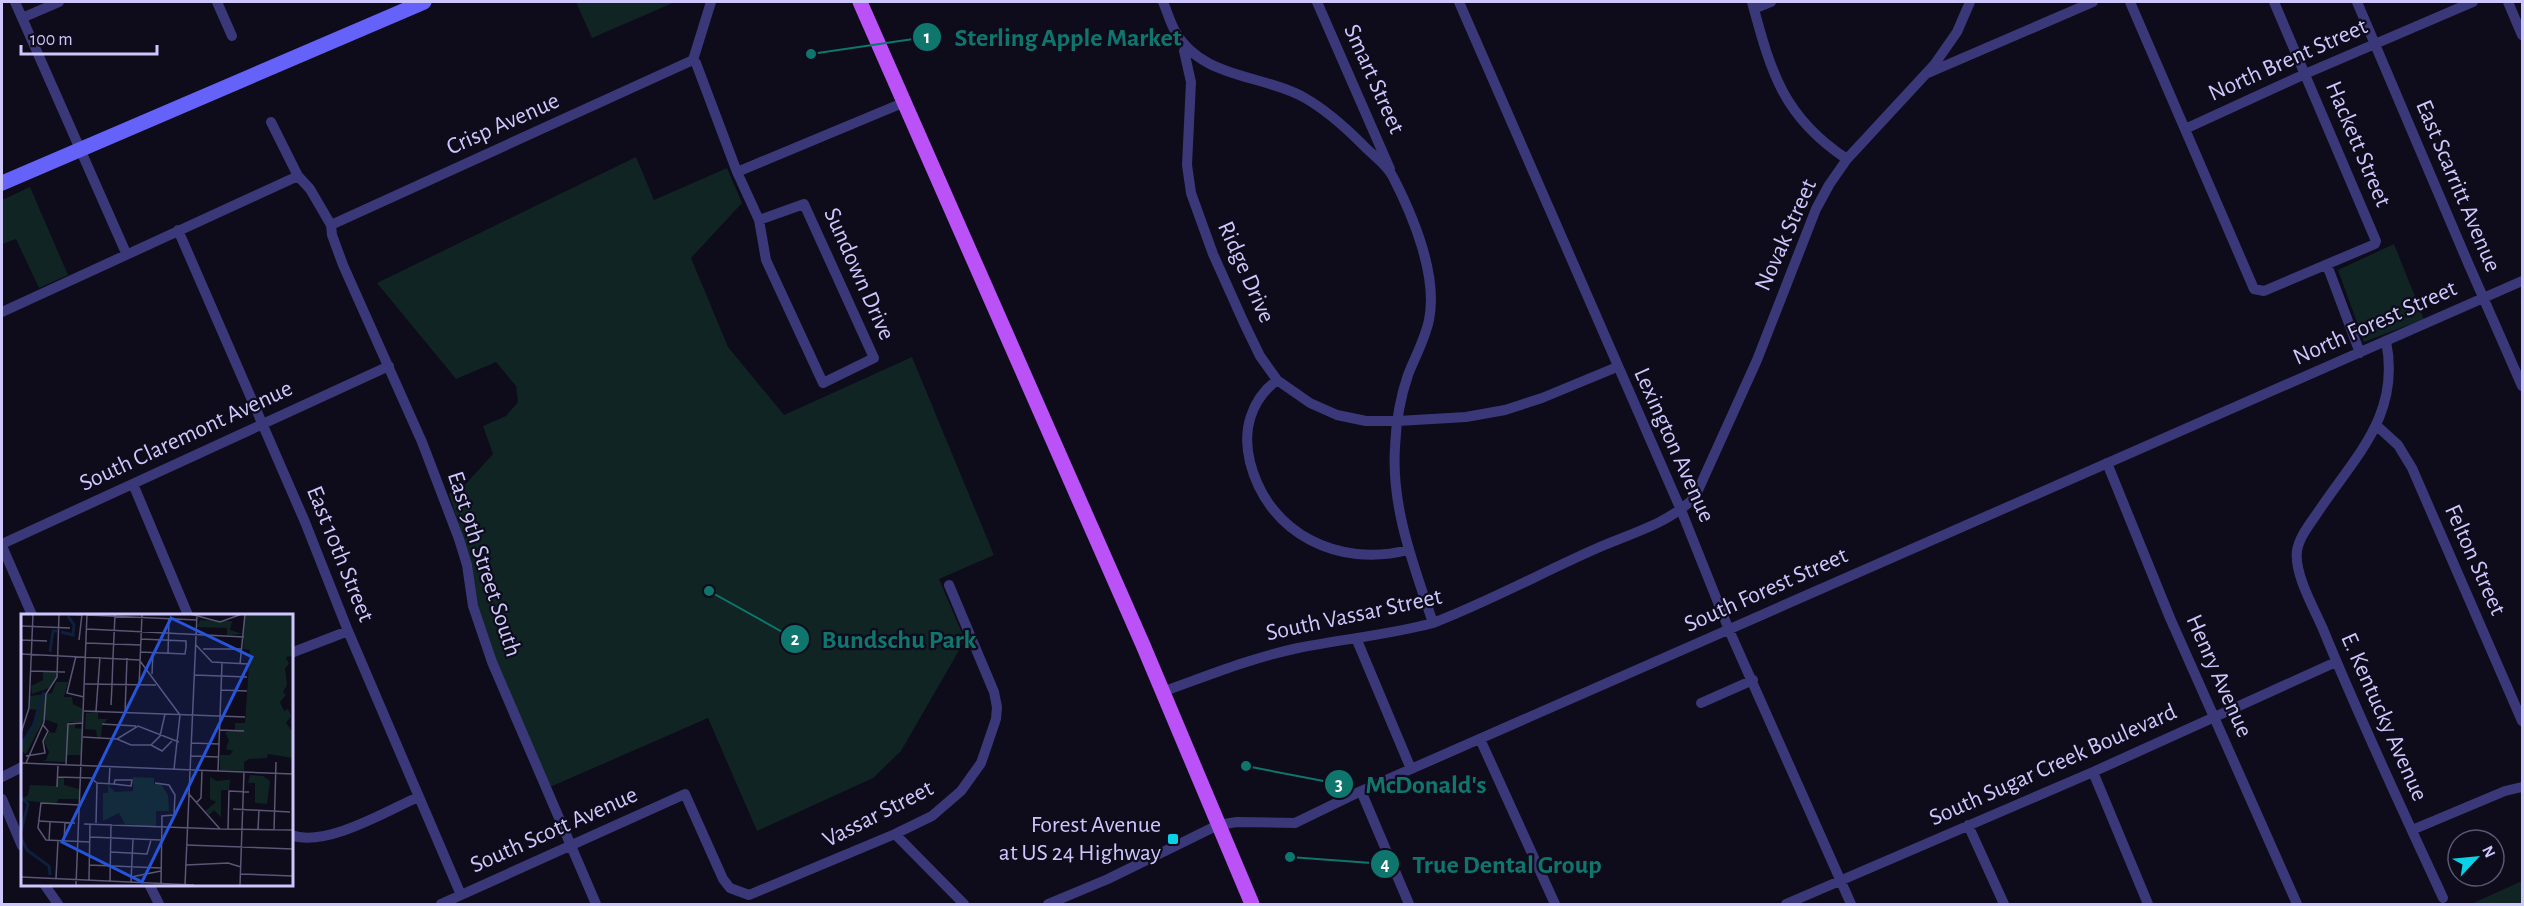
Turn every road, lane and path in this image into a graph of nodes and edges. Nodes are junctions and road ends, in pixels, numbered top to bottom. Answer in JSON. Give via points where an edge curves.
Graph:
{"nodes":[{"id":1,"x":15,"y":2,"type":"edge"},
{"id":2,"x":59,"y":2,"type":"edge"},
{"id":3,"x":218,"y":2,"type":"edge"},
{"id":4,"x":424,"y":2,"type":"edge"},
{"id":5,"x":711,"y":2,"type":"edge"},
{"id":6,"x":860,"y":2,"type":"edge"},
{"id":7,"x":1163,"y":2,"type":"edge"},
{"id":8,"x":1317,"y":2,"type":"edge"},
{"id":9,"x":1461,"y":2,"type":"edge"},
{"id":10,"x":1771,"y":2,"type":"edge"},
{"id":11,"x":1970,"y":2,"type":"edge"},
{"id":12,"x":2093,"y":2,"type":"edge"},
{"id":13,"x":2130,"y":2,"type":"edge"},
{"id":14,"x":2274,"y":2,"type":"edge"},
{"id":15,"x":2357,"y":2,"type":"edge"},
{"id":16,"x":2473,"y":2,"type":"edge"},
{"id":17,"x":2508,"y":2,"type":"edge"},
{"id":18,"x":1753,"y":5,"type":"edge"},
{"id":19,"x":22,"y":18,"type":"junction"},
{"id":20,"x":2523,"y":35,"type":"edge"},
{"id":21,"x":232,"y":36,"type":"dead end"},
{"id":22,"x":2375,"y":44,"type":"junction"},
{"id":23,"x":1187,"y":47,"type":"junction"},
{"id":24,"x":693,"y":60,"type":"junction"},
{"id":25,"x":2305,"y":74,"type":"junction"},
{"id":26,"x":1925,"y":75,"type":"junction"},
{"id":27,"x":905,"y":102,"type":"junction"},
{"id":28,"x":271,"y":122,"type":"dead end"},
{"id":29,"x":2186,"y":129,"type":"junction"},
{"id":30,"x":80,"y":149,"type":"junction"},
{"id":31,"x":1847,"y":159,"type":"junction"},
{"id":32,"x":738,"y":172,"type":"junction"},
{"id":33,"x":1392,"y":174,"type":"junction"},
{"id":34,"x":298,"y":176,"type":"junction"},
{"id":35,"x":2,"y":183,"type":"edge"},
{"id":36,"x":759,"y":219,"type":"junction"},
{"id":37,"x":331,"y":225,"type":"junction"},
{"id":38,"x":178,"y":230,"type":"junction"},
{"id":39,"x":126,"y":253,"type":"junction"},
{"id":40,"x":2327,"y":265,"type":"junction"},
{"id":41,"x":2523,"y":281,"type":"edge"},
{"id":42,"x":2484,"y":298,"type":"junction"},
{"id":43,"x":2,"y":312,"type":"edge"},
{"id":44,"x":2386,"y":341,"type":"junction"},
{"id":45,"x":2360,"y":353,"type":"junction"},
{"id":46,"x":389,"y":366,"type":"junction"},
{"id":47,"x":1617,"y":367,"type":"junction"},
{"id":48,"x":1277,"y":380,"type":"junction"},
{"id":49,"x":2523,"y":386,"type":"edge"},
{"id":50,"x":2245,"y":403,"type":"joint"},
{"id":51,"x":1398,"y":421,"type":"junction"},
{"id":52,"x":262,"y":424,"type":"junction"},
{"id":53,"x":2376,"y":425,"type":"junction"},
{"id":54,"x":2107,"y":463,"type":"junction"},
{"id":55,"x":133,"y":484,"type":"junction"},
{"id":56,"x":1681,"y":510,"type":"junction"},
{"id":57,"x":2,"y":545,"type":"edge"},
{"id":58,"x":1408,"y":550,"type":"junction"},
{"id":59,"x":949,"y":585,"type":"dead end"},
{"id":60,"x":32,"y":614,"type":"edge"},
{"id":61,"x":188,"y":614,"type":"edge"},
{"id":62,"x":1433,"y":624,"type":"junction"},
{"id":63,"x":1729,"y":630,"type":"junction"},
{"id":64,"x":348,"y":631,"type":"junction"},
{"id":65,"x":1356,"y":638,"type":"junction"},
{"id":66,"x":292,"y":653,"type":"edge"},
{"id":67,"x":2336,"y":662,"type":"junction"},
{"id":68,"x":1753,"y":680,"type":"junction"},
{"id":69,"x":1162,"y":692,"type":"junction"},
{"id":70,"x":1701,"y":703,"type":"dead end"},
{"id":71,"x":2214,"y":717,"type":"junction"},
{"id":72,"x":2523,"y":721,"type":"edge"},
{"id":73,"x":1480,"y":739,"type":"junction"},
{"id":74,"x":21,"y":768,"type":"edge"},
{"id":75,"x":1411,"y":769,"type":"junction"},
{"id":76,"x":2093,"y":772,"type":"junction"},
{"id":77,"x":2,"y":777,"type":"edge"},
{"id":78,"x":2523,"y":787,"type":"edge"},
{"id":79,"x":1361,"y":791,"type":"junction"},
{"id":80,"x":418,"y":796,"type":"junction"},
{"id":81,"x":2,"y":799,"type":"edge"},
{"id":82,"x":1218,"y":825,"type":"junction"},
{"id":83,"x":1968,"y":825,"type":"junction"},
{"id":84,"x":2412,"y":830,"type":"junction"},
{"id":85,"x":895,"y":834,"type":"junction"},
{"id":86,"x":293,"y":836,"type":"edge"},
{"id":87,"x":21,"y":844,"type":"edge"},
{"id":88,"x":571,"y":845,"type":"junction"},
{"id":89,"x":1840,"y":880,"type":"junction"},
{"id":90,"x":45,"y":885,"type":"edge"},
{"id":91,"x":150,"y":885,"type":"edge"},
{"id":92,"x":735,"y":891,"type":"joint"},
{"id":93,"x":461,"y":895,"type":"junction"},
{"id":94,"x":2443,"y":898,"type":"dead end"},
{"id":95,"x":58,"y":904,"type":"edge"},
{"id":96,"x":159,"y":904,"type":"edge"},
{"id":97,"x":441,"y":904,"type":"edge"},
{"id":98,"x":596,"y":904,"type":"edge"},
{"id":99,"x":964,"y":904,"type":"edge"},
{"id":100,"x":1048,"y":904,"type":"edge"},
{"id":101,"x":1252,"y":904,"type":"edge"},
{"id":102,"x":1409,"y":904,"type":"edge"},
{"id":103,"x":1555,"y":904,"type":"edge"},
{"id":104,"x":1786,"y":904,"type":"edge"},
{"id":105,"x":1851,"y":904,"type":"edge"},
{"id":106,"x":2004,"y":904,"type":"edge"},
{"id":107,"x":2148,"y":904,"type":"edge"},
{"id":108,"x":2297,"y":904,"type":"edge"}],
"edges":[{"from":1,"to":19,"type":"street"},
{"from":2,"to":19,"type":"street"},
{"from":3,"to":21,"type":"street"},
{"from":4,"to":30,"type":"main road"},
{"from":5,"to":24,"type":"street"},
{"from":6,"to":27,"type":"main road"},
{"from":7,"to":23,"type":"street"},
{"from":8,"to":33,"type":"street","name":"Smart Street"},
{"from":9,"to":47,"type":"street","name":"Lexington Avenue"},
{"from":10,"to":18,"type":"street"},
{"from":11,"to":26,"type":"street","name":"Novak Street","via":[[1957,32]]},
{"from":12,"to":26,"type":"street"},
{"from":13,"to":29,"type":"street"},
{"from":14,"to":25,"type":"street","name":"Hackett Street"},
{"from":15,"to":22,"type":"street","name":"East Scarritt Avenue"},
{"from":16,"to":22,"type":"street","name":"North Brent Street"},
{"from":17,"to":20,"type":"street"},
{"from":18,"to":31,"type":"street","via":[[1784,96],[1800,121]]},
{"from":19,"to":30,"type":"street"},
{"from":22,"to":25,"type":"street","name":"North Brent Street"},
{"from":22,"to":42,"type":"street","name":"East Scarritt Avenue"},
{"from":23,"to":33,"type":"street","via":[[1218,69],[1305,98],[1345,128]]},
{"from":23,"to":48,"type":"street","name":"Ridge Drive","via":[[1184,51],[1191,82],[1187,165],[1191,193],[1244,323]]},
{"from":24,"to":32,"type":"street","name":"Sundown Drive"},
{"from":24,"to":37,"type":"street","name":"Crisp Avenue"},
{"from":25,"to":29,"type":"street","name":"North Brent Street"},
{"from":25,"to":40,"type":"street","name":"Hackett Street","via":[[2375,244]]},
{"from":26,"to":31,"type":"street","name":"Novak Street"},
{"from":27,"to":32,"type":"street"},
{"from":27,"to":69,"type":"main road"},
{"from":28,"to":34,"type":"street","name":"East 9th Street South"},
{"from":29,"to":40,"type":"street","via":[[2254,289],[2264,291]]},
{"from":30,"to":35,"type":"main road"},
{"from":30,"to":39,"type":"street"},
{"from":31,"to":56,"type":"street","name":"Novak Street","via":[[1816,209],[1757,360],[1695,497]]},
{"from":32,"to":36,"type":"street","name":"Sundown Drive"},
{"from":33,"to":51,"type":"street","name":"Smart Street","via":[[1420,242],[1432,300],[1429,322],[1408,377]]},
{"from":34,"to":37,"type":"street","name":"East 9th Street South"},
{"from":34,"to":38,"type":"street"},
{"from":36,"to":36,"type":"street","name":"Sundown Drive","via":[[804,204],[874,358],[823,382],[766,260]]},
{"from":37,"to":46,"type":"street","name":"East 9th Street South","via":[[344,265]]},
{"from":38,"to":39,"type":"street"},
{"from":38,"to":52,"type":"street","name":"East 10th Street"},
{"from":39,"to":43,"type":"street"},
{"from":40,"to":45,"type":"street"},
{"from":41,"to":42,"type":"street","name":"North Forest Street"},
{"from":42,"to":44,"type":"street","name":"North Forest Street"},
{"from":42,"to":49,"type":"street","name":"East Scarritt Avenue"},
{"from":44,"to":45,"type":"street","name":"North Forest Street"},
{"from":44,"to":53,"type":"street","via":[[2391,379]]},
{"from":45,"to":50,"type":"street","name":"North Forest Street"},
{"from":46,"to":52,"type":"street","name":"South Claremont Avenue"},
{"from":46,"to":88,"type":"street","name":"East 9th Street South","via":[[459,539],[473,606],[492,662]]},
{"from":47,"to":51,"type":"street","name":"Ridge Drive","via":[[1504,410],[1466,417]]},
{"from":47,"to":56,"type":"street","name":"Lexington Avenue"},
{"from":48,"to":51,"type":"street","name":"Ridge Drive","via":[[1310,403],[1337,415],[1366,421]]},
{"from":48,"to":58,"type":"street","via":[[1256,402],[1246,432],[1253,473],[1273,511],[1299,533],[1337,550],[1369,556]]},
{"from":50,"to":54,"type":"street","name":"South Forest Street"},
{"from":51,"to":58,"type":"street","name":"Smart Street","via":[[1395,476]]},
{"from":52,"to":55,"type":"street","name":"South Claremont Avenue"},
{"from":52,"to":64,"type":"street","name":"East 10th Street"},
{"from":53,"to":67,"type":"street","name":"E. Kentucky Avenue","via":[[2304,534],[2298,550],[2298,570]]},
{"from":53,"to":72,"type":"street","name":"Felton Street","via":[[2398,445],[2412,468]]},
{"from":54,"to":63,"type":"street","name":"South Forest Street"},
{"from":54,"to":71,"type":"street","name":"Henry Avenue"},
{"from":55,"to":57,"type":"street","name":"South Claremont Avenue"},
{"from":55,"to":61,"type":"street"},
{"from":56,"to":62,"type":"street","name":"South Vassar Street"},
{"from":56,"to":63,"type":"street","name":"Lexington Avenue"},
{"from":57,"to":60,"type":"street"},
{"from":58,"to":62,"type":"street","name":"Smart Street"},
{"from":59,"to":85,"type":"street","name":"Vassar Street","via":[[994,692],[996,719],[981,763],[961,791],[932,816]]},
{"from":62,"to":65,"type":"street","name":"South Vassar Street"},
{"from":63,"to":68,"type":"street","name":"Lexington Avenue"},
{"from":63,"to":73,"type":"street","name":"South Forest Street"},
{"from":64,"to":66,"type":"street"},
{"from":64,"to":80,"type":"street","name":"East 10th Street"},
{"from":65,"to":69,"type":"street","name":"South Vassar Street","via":[[1263,656]]},
{"from":65,"to":75,"type":"street"},
{"from":67,"to":71,"type":"street","name":"South Sugar Creek Boulevard"},
{"from":67,"to":84,"type":"street","name":"E. Kentucky Avenue"},
{"from":68,"to":70,"type":"street"},
{"from":68,"to":89,"type":"street","name":"Lexington Avenue"},
{"from":69,"to":82,"type":"main road"},
{"from":71,"to":76,"type":"street","name":"South Sugar Creek Boulevard"},
{"from":71,"to":108,"type":"street","name":"Henry Avenue"},
{"from":73,"to":75,"type":"street","name":"South Forest Street"},
{"from":73,"to":103,"type":"street"},
{"from":74,"to":77,"type":"street"},
{"from":75,"to":79,"type":"street","name":"South Forest Street"},
{"from":76,"to":83,"type":"street","name":"South Sugar Creek Boulevard"},
{"from":76,"to":107,"type":"street"},
{"from":78,"to":84,"type":"street"},
{"from":79,"to":82,"type":"street","name":"South Forest Street","via":[[1291,823]]},
{"from":79,"to":102,"type":"street"},
{"from":80,"to":86,"type":"street","via":[[333,833]]},
{"from":80,"to":93,"type":"street","name":"East 10th Street"},
{"from":81,"to":87,"type":"street"},
{"from":82,"to":100,"type":"street"},
{"from":82,"to":101,"type":"main road"},
{"from":83,"to":89,"type":"street","name":"South Sugar Creek Boulevard"},
{"from":83,"to":106,"type":"street"},
{"from":84,"to":94,"type":"street","name":"E. Kentucky Avenue"},
{"from":85,"to":92,"type":"street","name":"Vassar Street","via":[[749,895]]},
{"from":85,"to":99,"type":"street"},
{"from":88,"to":92,"type":"street","name":"South Scott Avenue","via":[[685,794],[723,879]]},
{"from":88,"to":93,"type":"street","name":"South Scott Avenue"},
{"from":88,"to":98,"type":"street","name":"East 9th Street South"},
{"from":89,"to":104,"type":"street","name":"South Sugar Creek Boulevard"},
{"from":89,"to":105,"type":"street","name":"Lexington Avenue"},
{"from":90,"to":95,"type":"street"},
{"from":91,"to":96,"type":"street"},
{"from":93,"to":97,"type":"street","name":"South Scott Avenue"}]}
